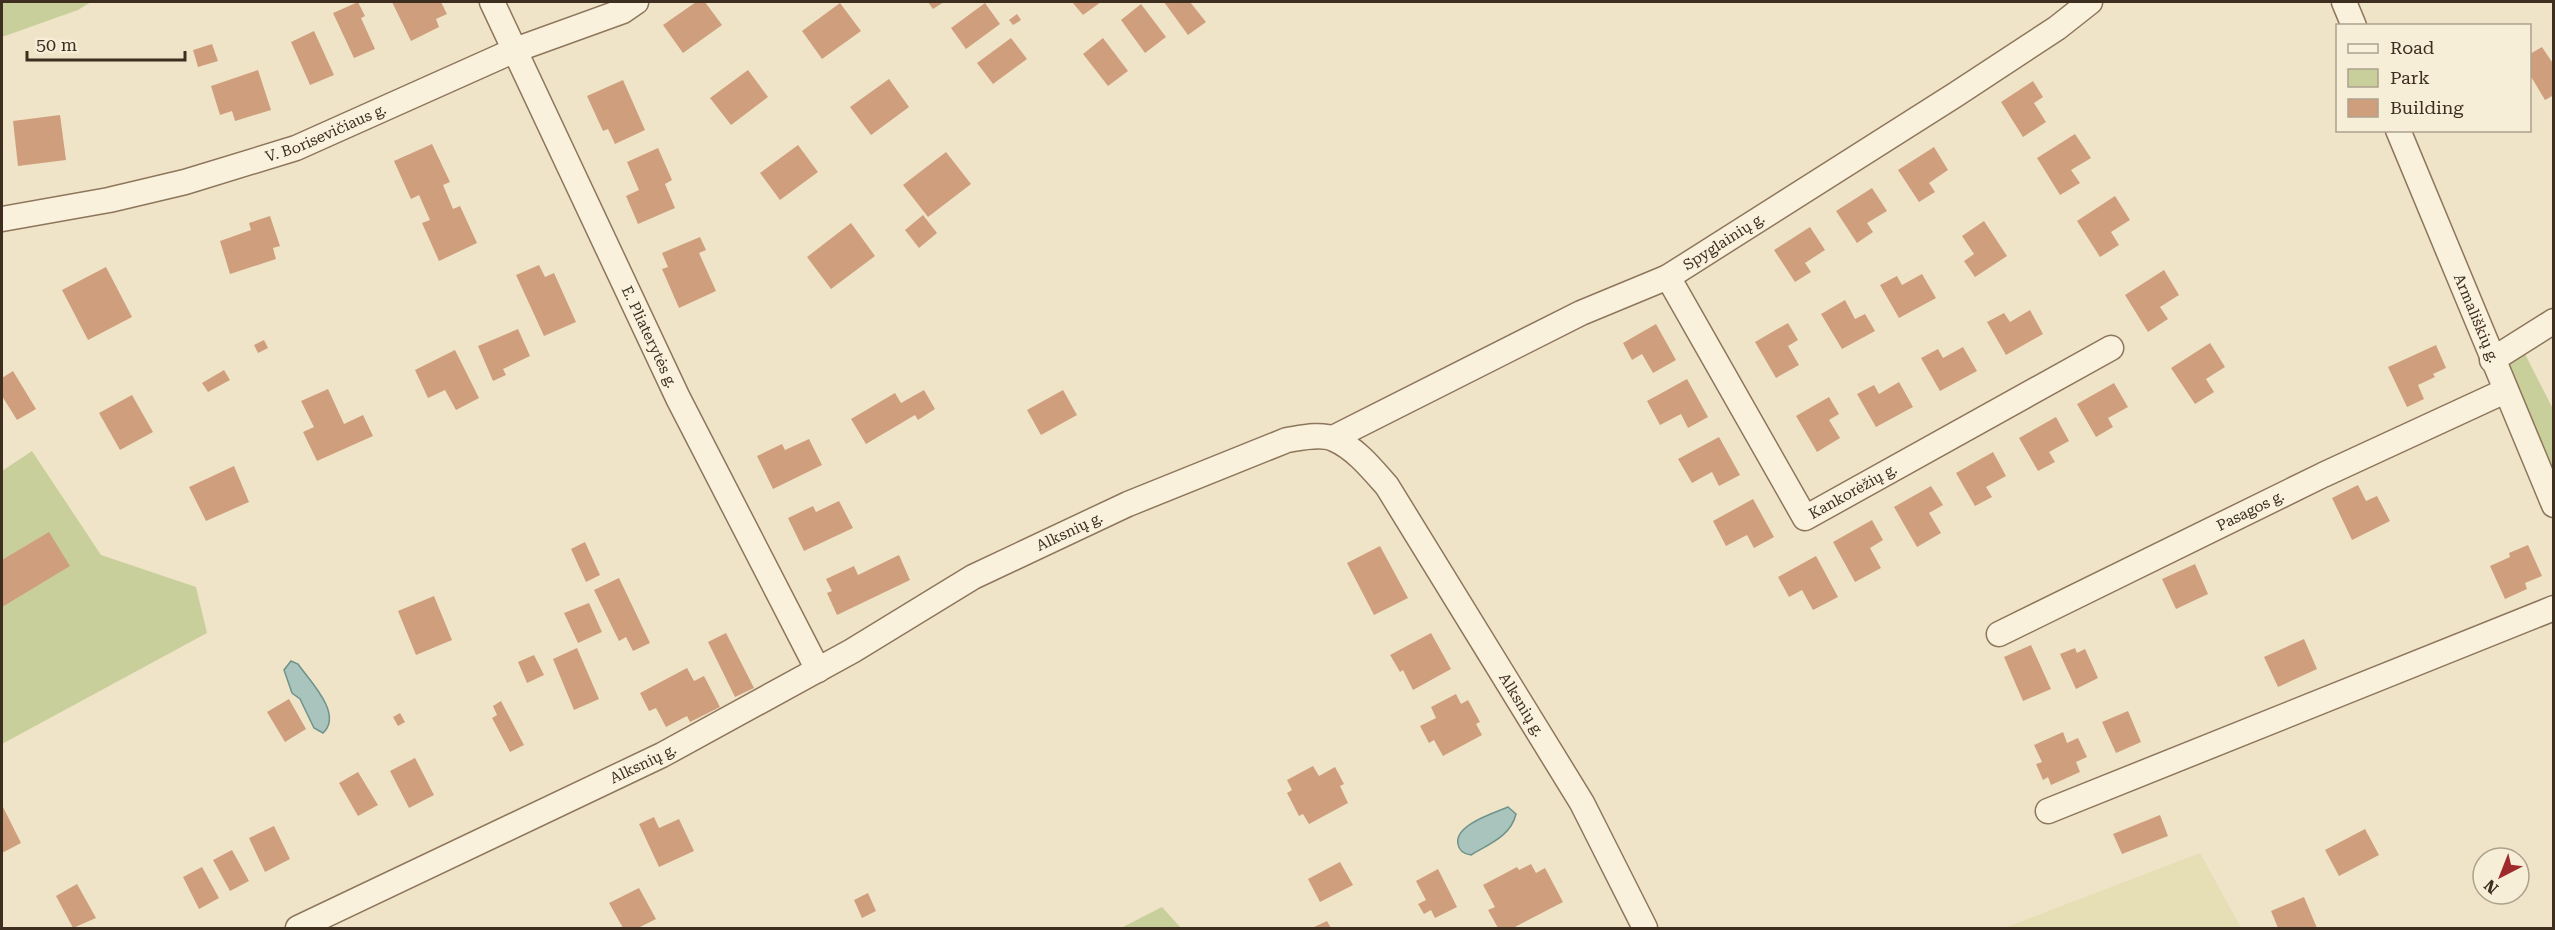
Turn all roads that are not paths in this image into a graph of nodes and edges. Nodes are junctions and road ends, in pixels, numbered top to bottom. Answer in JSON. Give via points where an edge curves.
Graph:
{"nodes":[{"id":1,"x":492,"y":2,"type":"edge"},
{"id":2,"x":636,"y":2,"type":"edge"},
{"id":3,"x":2090,"y":2,"type":"edge"},
{"id":4,"x":2344,"y":2,"type":"edge"},
{"id":5,"x":2353,"y":24,"type":"edge"},
{"id":6,"x":515,"y":50,"type":"junction"},
{"id":7,"x":2399,"y":132,"type":"edge"},
{"id":8,"x":2,"y":219,"type":"edge"},
{"id":9,"x":1668,"y":277,"type":"junction"},
{"id":10,"x":2553,"y":321,"type":"edge"},
{"id":11,"x":2111,"y":348,"type":"dead end"},
{"id":12,"x":2492,"y":360,"type":"junction"},
{"id":13,"x":2505,"y":391,"type":"junction"},
{"id":14,"x":1333,"y":438,"type":"junction"},
{"id":15,"x":2553,"y":505,"type":"edge"},
{"id":16,"x":2553,"y":608,"type":"edge"},
{"id":17,"x":1999,"y":634,"type":"dead end"},
{"id":18,"x":818,"y":670,"type":"junction"},
{"id":19,"x":2048,"y":811,"type":"dead end"},
{"id":20,"x":298,"y":928,"type":"edge"},
{"id":21,"x":1645,"y":928,"type":"edge"}],
"edges":[{"from":1,"to":6,"type":"street","name":"E. Pliaterytės g."},
{"from":2,"to":6,"type":"street","name":"V. Borisevičiaus g.","via":[[623,11]]},
{"from":3,"to":9,"type":"street","name":"Spyglainių g.","via":[[1955,95]]},
{"from":4,"to":5,"type":"street"},
{"from":6,"to":8,"type":"street","name":"V. Borisevičiaus g.","via":[[296,148],[174,185]]},
{"from":6,"to":18,"type":"street","name":"E. Pliaterytės g.","via":[[678,398]]},
{"from":7,"to":12,"type":"street","name":"Armališkių g."},
{"from":9,"to":11,"type":"street","name":"Kankorėžių g.","via":[[1805,518]]},
{"from":9,"to":14,"type":"street","name":"Spyglainių g.","via":[[1581,313]]},
{"from":10,"to":12,"type":"street"},
{"from":12,"to":13,"type":"street","name":"Armališkių g."},
{"from":13,"to":15,"type":"street","name":"Armališkių g."},
{"from":13,"to":17,"type":"street","name":"Pasagos g.","via":[[2323,475]]},
{"from":14,"to":18,"type":"street","name":"Alksnių g.","via":[[1287,440],[1128,504],[973,577]]},
{"from":14,"to":21,"type":"street","name":"Alksnių g.","via":[[1363,459],[1387,486],[1582,803]]},
{"from":16,"to":19,"type":"street"},
{"from":18,"to":20,"type":"street","name":"Alksnių g.","via":[[662,755]]}]}
